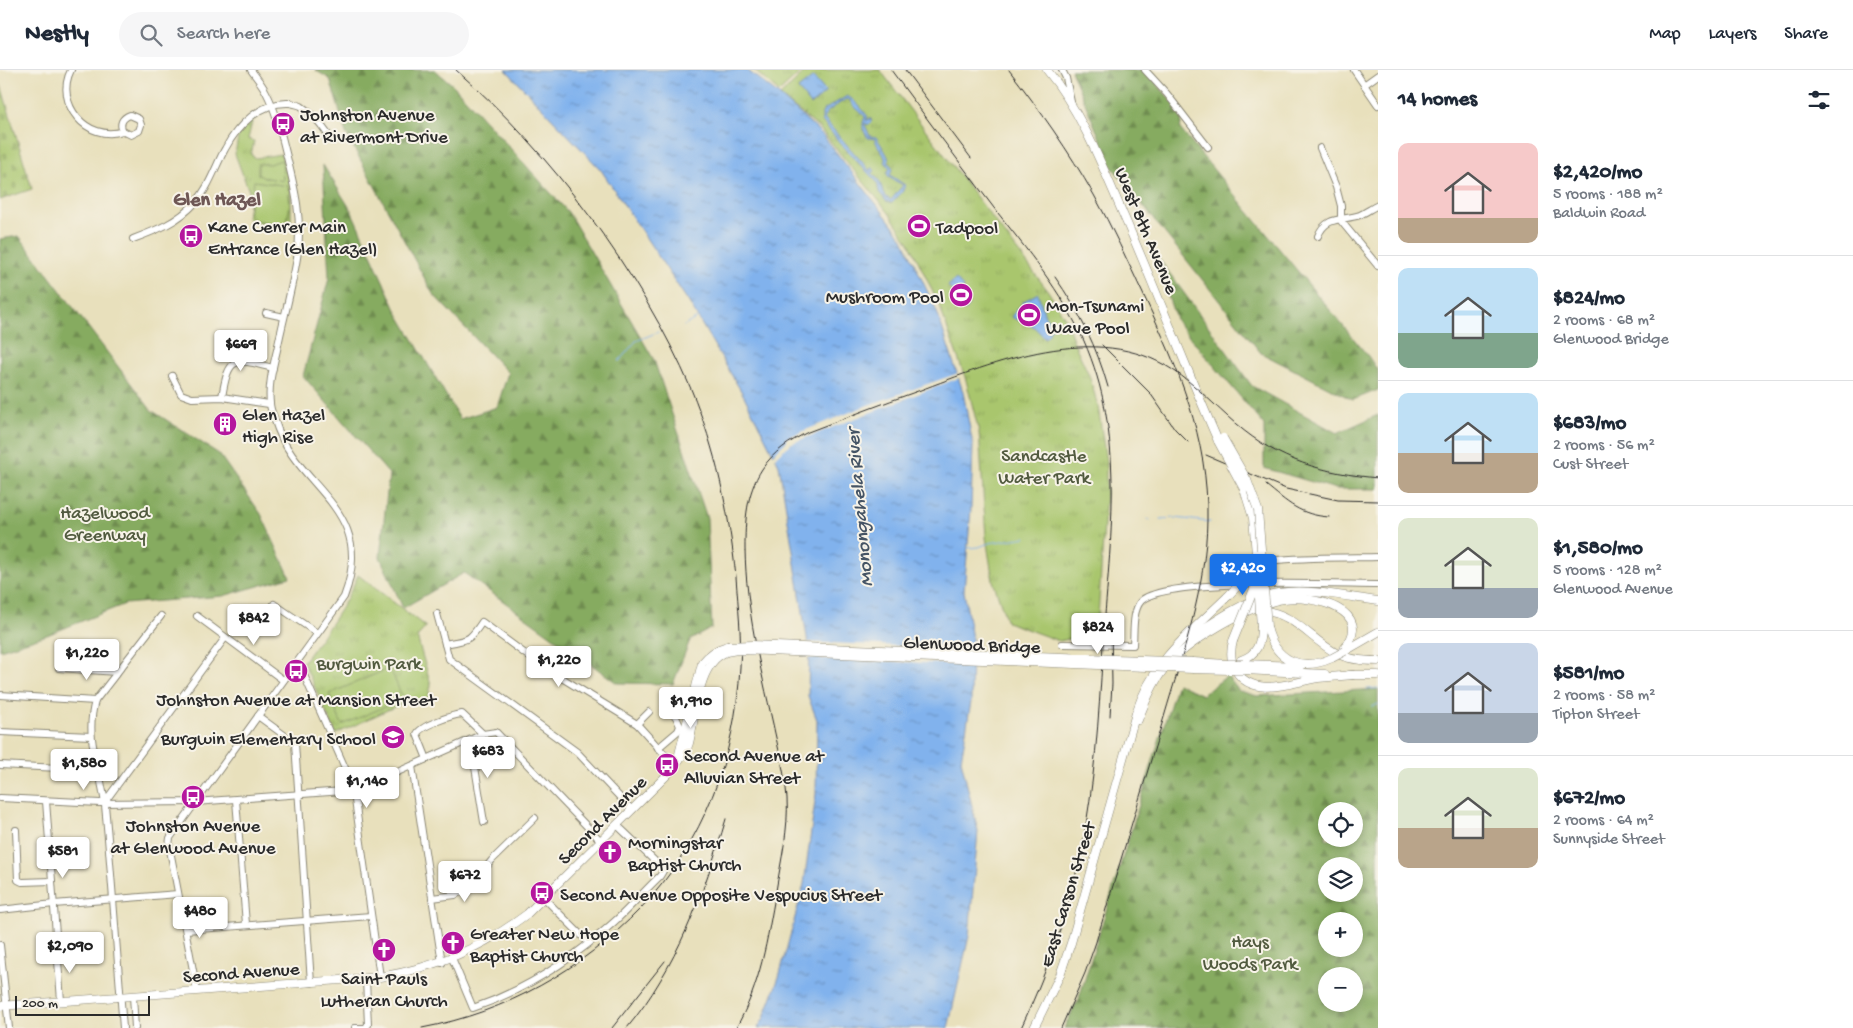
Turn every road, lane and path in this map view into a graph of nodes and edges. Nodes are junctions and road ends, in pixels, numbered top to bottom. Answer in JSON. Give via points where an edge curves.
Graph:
{"nodes":[{"id":1,"x":71,"y":70,"type":"edge"},
{"id":2,"x":251,"y":70,"type":"edge"},
{"id":3,"x":1047,"y":70,"type":"edge"},
{"id":4,"x":1062,"y":70,"type":"edge"},
{"id":5,"x":1145,"y":70,"type":"edge"},
{"id":6,"x":1354,"y":70,"type":"edge"},
{"id":7,"x":1378,"y":75,"type":"edge"},
{"id":8,"x":1364,"y":85,"type":"junction"},
{"id":9,"x":1071,"y":103,"type":"junction"},
{"id":10,"x":1378,"y":105,"type":"edge"},
{"id":11,"x":271,"y":106,"type":"junction"},
{"id":12,"x":122,"y":131,"type":"dead end"},
{"id":13,"x":328,"y":133,"type":"dead end"},
{"id":14,"x":1208,"y":147,"type":"dead end"},
{"id":15,"x":1320,"y":148,"type":"dead end"},
{"id":16,"x":1378,"y":205,"type":"edge"},
{"id":17,"x":1340,"y":218,"type":"junction"},
{"id":18,"x":1318,"y":236,"type":"dead end"},
{"id":19,"x":133,"y":239,"type":"dead end"},
{"id":20,"x":1378,"y":266,"type":"edge"},
{"id":21,"x":266,"y":313,"type":"dead end"},
{"id":22,"x":284,"y":317,"type":"junction"},
{"id":23,"x":273,"y":368,"type":"junction"},
{"id":24,"x":172,"y":376,"type":"dead end"},
{"id":25,"x":222,"y":397,"type":"junction"},
{"id":26,"x":270,"y":404,"type":"junction"},
{"id":27,"x":1221,"y":440,"type":"junction"},
{"id":28,"x":1244,"y":480,"type":"dead end"},
{"id":29,"x":1378,"y":557,"type":"edge"},
{"id":30,"x":1258,"y":558,"type":"junction"},
{"id":31,"x":1257,"y":575,"type":"junction"},
{"id":32,"x":1222,"y":585,"type":"junction"},
{"id":33,"x":1262,"y":585,"type":"junction"},
{"id":34,"x":1378,"y":585,"type":"edge"},
{"id":35,"x":1378,"y":601,"type":"edge"},
{"id":36,"x":274,"y":604,"type":"dead end"},
{"id":37,"x":437,"y":614,"type":"dead end"},
{"id":38,"x":161,"y":616,"type":"dead end"},
{"id":39,"x":197,"y":616,"type":"dead end"},
{"id":40,"x":1236,"y":618,"type":"junction"},
{"id":41,"x":1264,"y":627,"type":"junction"},
{"id":42,"x":1378,"y":632,"type":"edge"},
{"id":43,"x":317,"y":633,"type":"junction"},
{"id":44,"x":225,"y":638,"type":"junction"},
{"id":45,"x":444,"y":644,"type":"junction"},
{"id":46,"x":1062,"y":644,"type":"dead end"},
{"id":47,"x":727,"y":649,"type":"joint"},
{"id":48,"x":1344,"y":651,"type":"junction"},
{"id":49,"x":1167,"y":655,"type":"junction"},
{"id":50,"x":1378,"y":657,"type":"edge"},
{"id":51,"x":1351,"y":659,"type":"junction"},
{"id":52,"x":1378,"y":662,"type":"edge"},
{"id":53,"x":296,"y":663,"type":"junction"},
{"id":54,"x":1316,"y":664,"type":"junction"},
{"id":55,"x":1228,"y":665,"type":"junction"},
{"id":56,"x":1243,"y":665,"type":"junction"},
{"id":57,"x":1193,"y":666,"type":"junction"},
{"id":58,"x":59,"y":668,"type":"dead end"},
{"id":59,"x":117,"y":672,"type":"junction"},
{"id":60,"x":1378,"y":674,"type":"edge"},
{"id":61,"x":1353,"y":675,"type":"junction"},
{"id":62,"x":283,"y":680,"type":"junction"},
{"id":63,"x":0,"y":695,"type":"edge"},
{"id":64,"x":95,"y":701,"type":"junction"},
{"id":65,"x":665,"y":706,"type":"dead end"},
{"id":66,"x":649,"y":712,"type":"dead end"},
{"id":67,"x":258,"y":716,"type":"junction"},
{"id":68,"x":637,"y":724,"type":"junction"},
{"id":69,"x":0,"y":732,"type":"edge"},
{"id":70,"x":483,"y":734,"type":"junction"},
{"id":71,"x":91,"y":736,"type":"junction"},
{"id":72,"x":468,"y":742,"type":"junction"},
{"id":73,"x":658,"y":748,"type":"junction"},
{"id":74,"x":427,"y":759,"type":"junction"},
{"id":75,"x":676,"y":762,"type":"junction"},
{"id":76,"x":0,"y":765,"type":"edge"},
{"id":77,"x":412,"y":766,"type":"junction"},
{"id":78,"x":1121,"y":766,"type":"junction"},
{"id":79,"x":98,"y":770,"type":"junction"},
{"id":80,"x":354,"y":791,"type":"junction"},
{"id":81,"x":298,"y":795,"type":"junction"},
{"id":82,"x":0,"y":798,"type":"edge"},
{"id":83,"x":236,"y":800,"type":"junction"},
{"id":84,"x":46,"y":801,"type":"junction"},
{"id":85,"x":194,"y":802,"type":"junction"},
{"id":86,"x":104,"y":803,"type":"junction"},
{"id":87,"x":632,"y":810,"type":"junction"},
{"id":88,"x":534,"y":818,"type":"dead end"},
{"id":89,"x":484,"y":822,"type":"dead end"},
{"id":90,"x":618,"y":826,"type":"junction"},
{"id":91,"x":16,"y":830,"type":"dead end"},
{"id":92,"x":601,"y":842,"type":"junction"},
{"id":93,"x":52,"y":881,"type":"junction"},
{"id":94,"x":178,"y":894,"type":"junction"},
{"id":95,"x":432,"y":898,"type":"junction"},
{"id":96,"x":544,"y":898,"type":"junction"},
{"id":97,"x":112,"y":899,"type":"junction"},
{"id":98,"x":54,"y":904,"type":"junction"},
{"id":99,"x":0,"y":910,"type":"edge"},
{"id":100,"x":371,"y":916,"type":"junction"},
{"id":101,"x":307,"y":920,"type":"junction"},
{"id":102,"x":246,"y":924,"type":"junction"},
{"id":103,"x":186,"y":930,"type":"junction"},
{"id":104,"x":589,"y":943,"type":"junction"},
{"id":105,"x":0,"y":945,"type":"edge"},
{"id":106,"x":452,"y":958,"type":"junction"},
{"id":107,"x":442,"y":963,"type":"junction"},
{"id":108,"x":380,"y":977,"type":"junction"},
{"id":109,"x":366,"y":979,"type":"junction"},
{"id":110,"x":311,"y":983,"type":"junction"},
{"id":111,"x":197,"y":991,"type":"junction"},
{"id":112,"x":120,"y":996,"type":"junction"},
{"id":113,"x":133,"y":996,"type":"junction"},
{"id":114,"x":61,"y":1001,"type":"junction"},
{"id":115,"x":3,"y":1005,"type":"edge"},
{"id":116,"x":9,"y":1028,"type":"edge"},
{"id":117,"x":123,"y":1028,"type":"edge"},
{"id":118,"x":135,"y":1028,"type":"edge"},
{"id":119,"x":355,"y":1028,"type":"edge"},
{"id":120,"x":1034,"y":1028,"type":"edge"}],
"edges":[{"from":1,"to":12,"type":"street","via":[[65,90],[74,114],[98,132]]},
{"from":2,"to":11,"type":"street"},
{"from":3,"to":9,"type":"main road"},
{"from":4,"to":9,"type":"street","name":"West 8th Avenue"},
{"from":5,"to":14,"type":"street"},
{"from":6,"to":8,"type":"street"},
{"from":7,"to":8,"type":"street"},
{"from":8,"to":10,"type":"street"},
{"from":9,"to":27,"type":"main road","name":"West 8th Avenue","via":[[1089,135]]},
{"from":11,"to":13,"type":"street","via":[[299,104]]},
{"from":11,"to":19,"type":"street","via":[[256,112],[243,124],[226,147],[203,193],[180,218]]},
{"from":11,"to":22,"type":"street","via":[[297,195],[299,224],[298,257]]},
{"from":15,"to":17,"type":"street","via":[[1336,187],[1341,206]]},
{"from":16,"to":17,"type":"street","via":[[1361,214]]},
{"from":17,"to":18,"type":"street","via":[[1333,219]]},
{"from":17,"to":20,"type":"street"},
{"from":21,"to":22,"type":"street"},
{"from":22,"to":23,"type":"street"},
{"from":23,"to":25,"type":"street","via":[[246,361],[233,364],[226,374]]},
{"from":23,"to":26,"type":"street"},
{"from":24,"to":25,"type":"street","via":[[181,394],[192,398]]},
{"from":25,"to":26,"type":"street"},
{"from":26,"to":43,"type":"street","via":[[278,430],[289,450],[338,511],[347,530],[352,553],[352,570],[344,597]]},
{"from":27,"to":30,"type":"main road","bridge":true,"via":[[1248,500]]},
{"from":27,"to":41,"type":"main road","bridge":true,"via":[[1247,480],[1258,510]]},
{"from":28,"to":30,"type":"street","via":[[1253,506]]},
{"from":29,"to":30,"type":"street"},
{"from":30,"to":31,"type":"main road","bridge":true},
{"from":30,"to":32,"type":"street","via":[[1227,569],[1223,573]]},
{"from":30,"to":33,"type":"street"},
{"from":30,"to":49,"type":"main road","bridge":true,"via":[[1249,574]]},
{"from":31,"to":41,"type":"main road","bridge":true},
{"from":31,"to":61,"type":"main road","bridge":true,"via":[[1253,596],[1233,641],[1231,657],[1233,666],[1244,680],[1271,687]]},
{"from":32,"to":33,"type":"street"},
{"from":32,"to":46,"type":"street","via":[[1182,588],[1145,598],[1136,612],[1133,645]]},
{"from":33,"to":34,"type":"street"},
{"from":35,"to":49,"type":"main road","via":[[1292,592],[1268,596],[1222,618]]},
{"from":36,"to":43,"type":"street"},
{"from":37,"to":45,"type":"street"},
{"from":38,"to":59,"type":"street"},
{"from":39,"to":44,"type":"street"},
{"from":40,"to":48,"type":"main road","via":[[1259,606],[1285,599],[1300,598],[1328,604],[1350,618],[1350,640]]},
{"from":40,"to":51,"type":"main road","via":[[1259,611],[1278,613],[1336,653]]},
{"from":40,"to":78,"type":"main road","via":[[1186,648],[1164,669],[1145,702]]},
{"from":41,"to":54,"type":"main road","via":[[1286,658]]},
{"from":41,"to":56,"type":"main road","via":[[1256,651]]},
{"from":42,"to":48,"type":"main road"},
{"from":43,"to":53,"type":"street"},
{"from":44,"to":62,"type":"street"},
{"from":44,"to":86,"type":"street"},
{"from":45,"to":68,"type":"street","via":[[467,640],[482,622],[539,664]]},
{"from":45,"to":87,"type":"street","via":[[449,659],[577,752]]},
{"from":47,"to":57,"type":"main road","name":"Glenwood Bridge","bridge":true},
{"from":47,"to":75,"type":"main road","name":"Second Avenue","via":[[715,658],[706,672],[689,743]]},
{"from":48,"to":54,"type":"main road","bridge":true},
{"from":49,"to":78,"type":"main road","via":[[1140,698]]},
{"from":50,"to":51,"type":"main road"},
{"from":51,"to":52,"type":"main road"},
{"from":53,"to":62,"type":"street"},
{"from":53,"to":80,"type":"street"},
{"from":54,"to":56,"type":"main road"},
{"from":55,"to":56,"type":"main road","bridge":true},
{"from":55,"to":57,"type":"main road","name":"Glenwood Bridge"},
{"from":55,"to":57,"type":"main road","name":"Glenwood Bridge"},
{"from":56,"to":61,"type":"main road"},
{"from":58,"to":59,"type":"street"},
{"from":59,"to":64,"type":"street"},
{"from":60,"to":61,"type":"main road"},
{"from":62,"to":67,"type":"street"},
{"from":63,"to":64,"type":"street"},
{"from":64,"to":71,"type":"street","via":[[90,717]]},
{"from":65,"to":73,"type":"street","via":[[680,726]]},
{"from":66,"to":68,"type":"street"},
{"from":67,"to":81,"type":"street","via":[[295,744]]},
{"from":67,"to":85,"type":"street"},
{"from":68,"to":73,"type":"street"},
{"from":69,"to":71,"type":"street"},
{"from":70,"to":72,"type":"street"},
{"from":70,"to":74,"type":"street","via":[[462,714],[450,716],[418,731]]},
{"from":70,"to":92,"type":"street","via":[[496,732],[501,736]]},
{"from":71,"to":79,"type":"street"},
{"from":72,"to":74,"type":"street"},
{"from":72,"to":89,"type":"street"},
{"from":73,"to":75,"type":"street"},
{"from":74,"to":77,"type":"street"},
{"from":75,"to":87,"type":"main road","name":"Second Avenue","via":[[660,784]]},
{"from":76,"to":79,"type":"street"},
{"from":77,"to":80,"type":"street"},
{"from":77,"to":95,"type":"street"},
{"from":78,"to":120,"type":"main road","name":"East Carson Street","via":[[1071,943],[1060,975]]},
{"from":79,"to":86,"type":"street"},
{"from":80,"to":81,"type":"street"},
{"from":80,"to":100,"type":"street"},
{"from":81,"to":83,"type":"street"},
{"from":81,"to":101,"type":"street"},
{"from":82,"to":84,"type":"street"},
{"from":83,"to":85,"type":"street"},
{"from":83,"to":102,"type":"street"},
{"from":84,"to":86,"type":"street"},
{"from":84,"to":93,"type":"street"},
{"from":85,"to":86,"type":"street"},
{"from":85,"to":94,"type":"street","via":[[169,840]]},
{"from":86,"to":97,"type":"street"},
{"from":87,"to":90,"type":"main road","name":"Second Avenue"},
{"from":88,"to":95,"type":"street","via":[[473,884],[455,895]]},
{"from":90,"to":92,"type":"main road","name":"Second Avenue"},
{"from":90,"to":104,"type":"street","via":[[663,871]]},
{"from":91,"to":93,"type":"street","via":[[18,880]]},
{"from":92,"to":96,"type":"main road","name":"Second Avenue"},
{"from":93,"to":98,"type":"street"},
{"from":94,"to":97,"type":"street"},
{"from":94,"to":103,"type":"street"},
{"from":95,"to":107,"type":"street"},
{"from":96,"to":104,"type":"street"},
{"from":96,"to":106,"type":"main road","name":"Second Avenue","via":[[500,933]]},
{"from":97,"to":98,"type":"street"},
{"from":97,"to":112,"type":"street"},
{"from":98,"to":99,"type":"street"},
{"from":98,"to":114,"type":"street"},
{"from":100,"to":101,"type":"street"},
{"from":100,"to":108,"type":"street"},
{"from":101,"to":102,"type":"street"},
{"from":101,"to":110,"type":"street"},
{"from":102,"to":103,"type":"street"},
{"from":103,"to":111,"type":"street"},
{"from":104,"to":106,"type":"street","via":[[525,987],[473,1008]]},
{"from":105,"to":115,"type":"street"},
{"from":106,"to":107,"type":"main road","name":"Second Avenue"},
{"from":107,"to":108,"type":"main road","name":"Second Avenue"},
{"from":108,"to":109,"type":"main road","name":"Second Avenue"},
{"from":109,"to":110,"type":"main road","name":"Second Avenue"},
{"from":109,"to":119,"type":"street","via":[[369,1022],[367,1026]]},
{"from":110,"to":111,"type":"main road","name":"Second Avenue"},
{"from":111,"to":113,"type":"main road","name":"Second Avenue"},
{"from":112,"to":113,"type":"main road","name":"Second Avenue"},
{"from":112,"to":114,"type":"main road","name":"Second Avenue"},
{"from":112,"to":117,"type":"street"},
{"from":113,"to":118,"type":"street"},
{"from":114,"to":115,"type":"main road","name":"Second Avenue"},
{"from":115,"to":116,"type":"street"}]}
